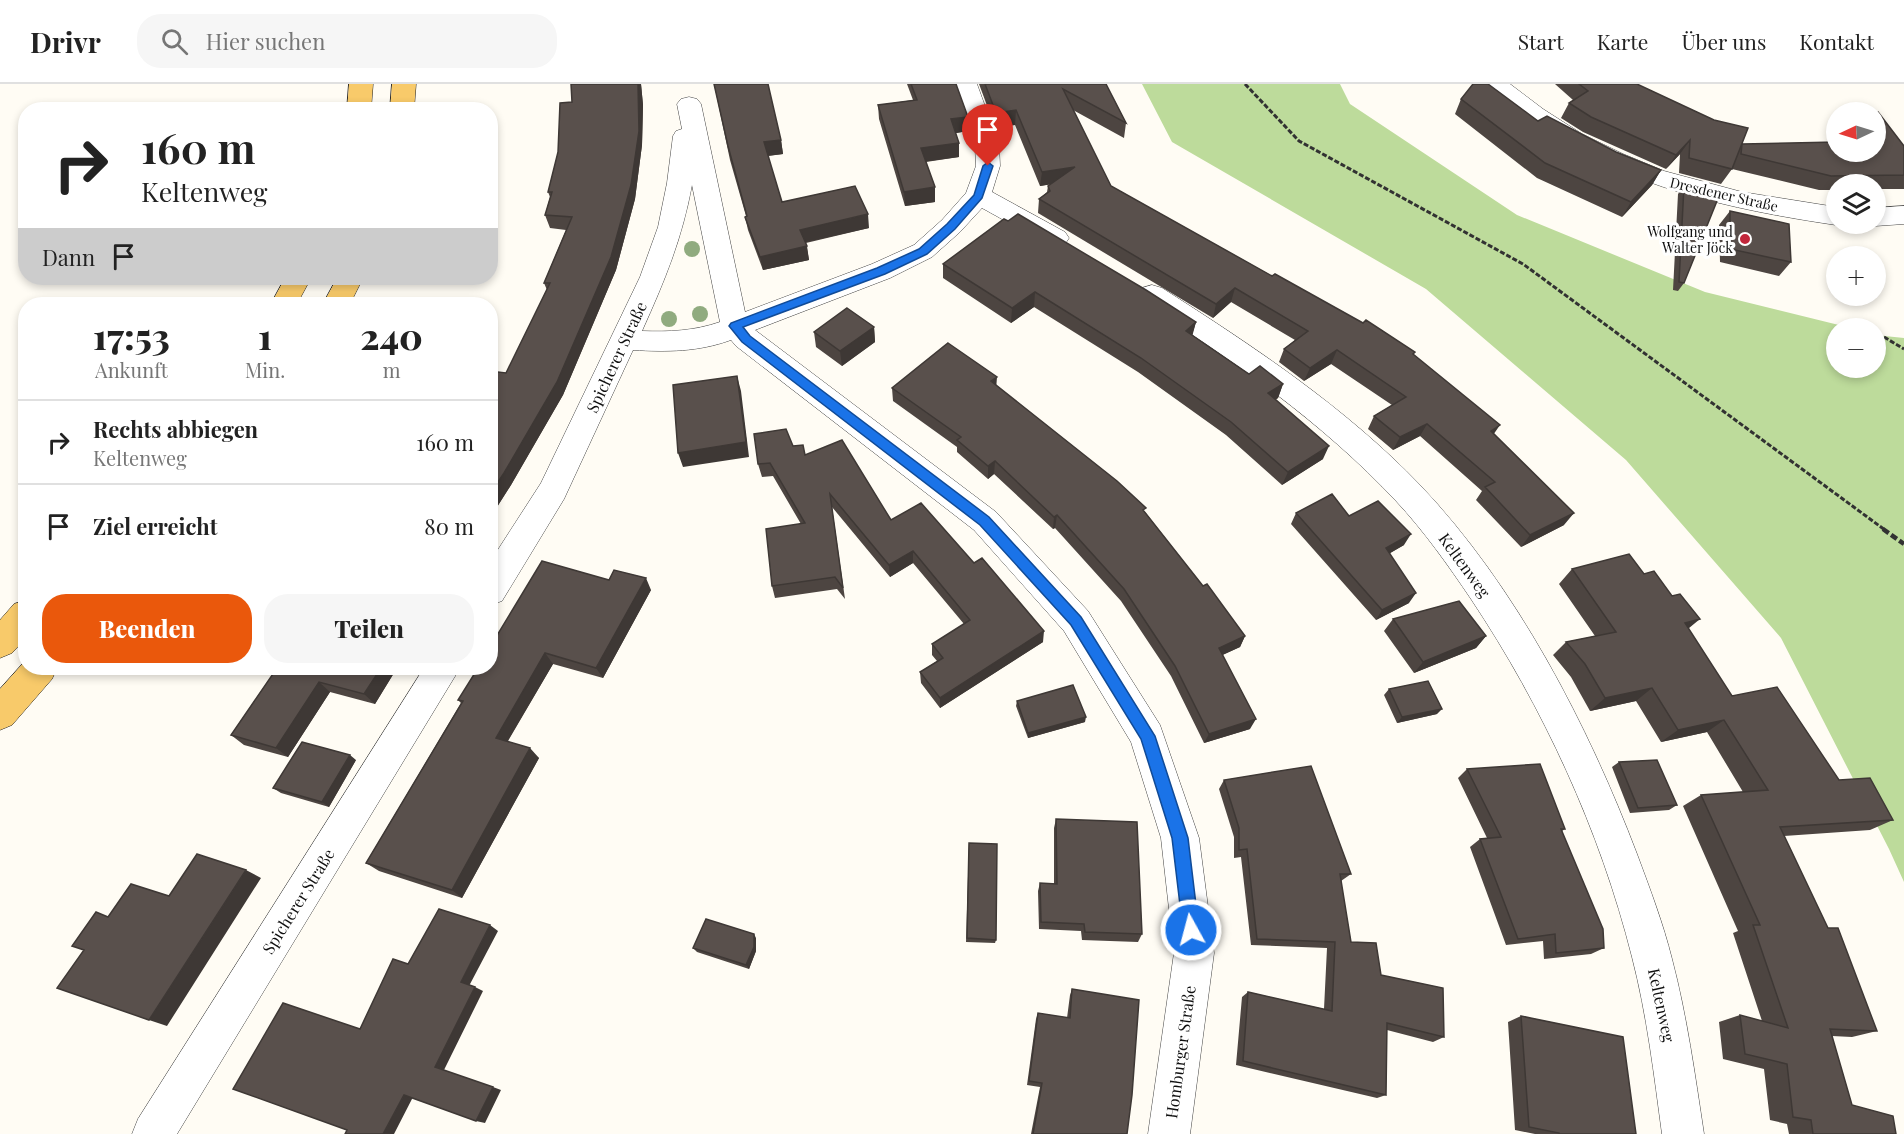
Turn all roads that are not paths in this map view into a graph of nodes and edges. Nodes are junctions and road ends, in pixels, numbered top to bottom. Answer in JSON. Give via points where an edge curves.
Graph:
{"nodes":[{"id":1,"x":361,"y":84,"type":"edge"},
{"id":2,"x":404,"y":84,"type":"edge"},
{"id":3,"x":965,"y":84,"type":"edge"},
{"id":4,"x":1496,"y":84,"type":"edge"},
{"id":5,"x":687,"y":94,"type":"edge"},
{"id":6,"x":360,"y":102,"type":"edge"},
{"id":7,"x":403,"y":102,"type":"edge"},
{"id":8,"x":978,"y":196,"type":"junction"},
{"id":9,"x":1826,"y":214,"type":"edge"},
{"id":10,"x":1904,"y":215,"type":"edge"},
{"id":11,"x":1886,"y":216,"type":"edge"},
{"id":12,"x":1079,"y":252,"type":"edge"},
{"id":13,"x":1130,"y":282,"type":"edge"},
{"id":14,"x":735,"y":326,"type":"junction"},
{"id":15,"x":626,"y":340,"type":"junction"},
{"id":16,"x":498,"y":578,"type":"edge"},
{"id":17,"x":18,"y":623,"type":"edge"},
{"id":18,"x":0,"y":643,"type":"edge"},
{"id":19,"x":34,"y":675,"type":"edge"},
{"id":20,"x":439,"y":675,"type":"edge"},
{"id":21,"x":0,"y":714,"type":"edge"},
{"id":22,"x":153,"y":1134,"type":"edge"},
{"id":23,"x":1169,"y":1134,"type":"edge"},
{"id":24,"x":1683,"y":1134,"type":"edge"}],
"edges":[{"from":1,"to":6,"type":"main road"},
{"from":2,"to":7,"type":"main road"},
{"from":3,"to":8,"type":"street","via":[[987,145],[988,166]]},
{"from":4,"to":9,"type":"street","name":"Dresdener Straße","via":[[1561,134],[1637,171],[1741,200]]},
{"from":5,"to":14,"type":"street","name":"Spicherer Straße","via":[[726,298]]},
{"from":5,"to":15,"type":"street","name":"Spicherer Straße","via":[[680,183],[671,227]]},
{"from":8,"to":12,"type":"street"},
{"from":8,"to":14,"type":"street","via":[[923,251],[881,271]]},
{"from":10,"to":11,"type":"street"},
{"from":13,"to":24,"type":"street","name":"Keltenweg","via":[[1223,339],[1341,431],[1407,493],[1449,542],[1499,612],[1579,756],[1646,934],[1667,1025]]},
{"from":14,"to":15,"type":"street","via":[[706,338],[669,342]]},
{"from":14,"to":23,"type":"street","name":"Homburger Straße","via":[[746,339],[985,521],[1076,621],[1148,736],[1180,838],[1194,952]]},
{"from":15,"to":16,"type":"street","name":"Spicherer Straße","via":[[553,490]]},
{"from":17,"to":18,"type":"main road"},
{"from":19,"to":21,"type":"main road"},
{"from":20,"to":22,"type":"street","name":"Spicherer Straße"}]}
